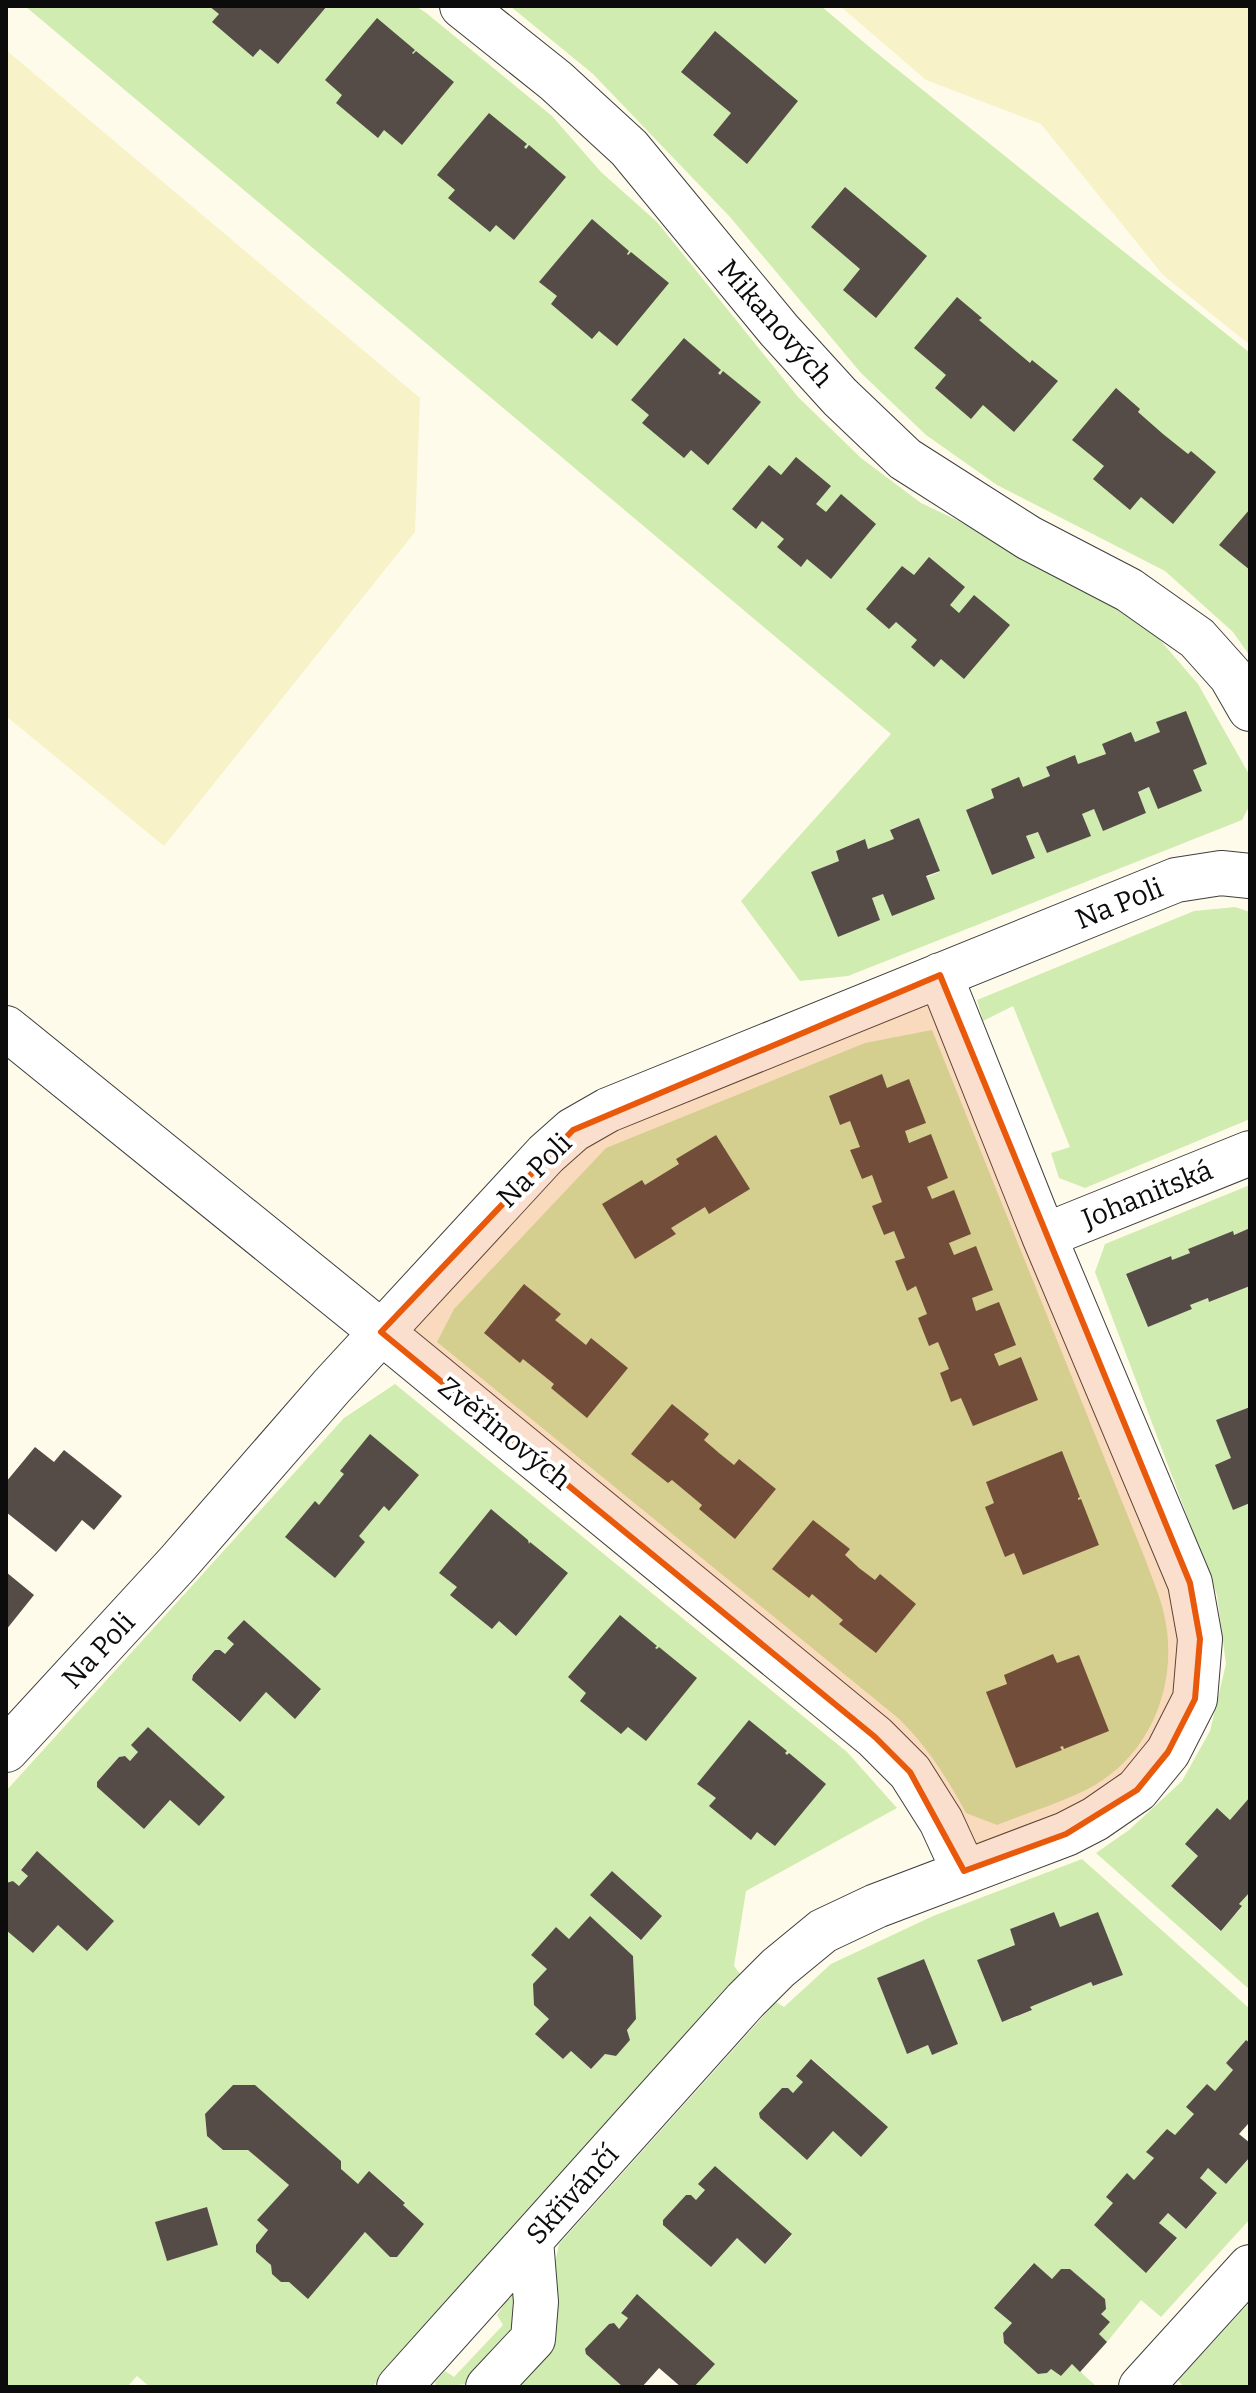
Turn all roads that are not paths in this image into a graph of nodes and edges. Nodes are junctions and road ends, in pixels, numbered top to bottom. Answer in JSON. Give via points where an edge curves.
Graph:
{"nodes":[{"id":1,"x":462,"y":6,"type":"edge"},
{"id":2,"x":1250,"y":709,"type":"edge"},
{"id":3,"x":1250,"y":876,"type":"edge"},
{"id":4,"x":940,"y":975,"type":"junction"},
{"id":5,"x":6,"y":1028,"type":"edge"},
{"id":6,"x":1250,"y":1153,"type":"edge"},
{"id":7,"x":1044,"y":1236,"type":"junction"},
{"id":8,"x":381,"y":1332,"type":"junction"},
{"id":9,"x":6,"y":1750,"type":"edge"},
{"id":10,"x":964,"y":1871,"type":"junction"},
{"id":11,"x":531,"y":2240,"type":"junction"},
{"id":12,"x":1250,"y":2267,"type":"edge"},
{"id":13,"x":399,"y":2387,"type":"edge"},
{"id":14,"x":488,"y":2387,"type":"edge"},
{"id":15,"x":1141,"y":2387,"type":"edge"}],
"edges":[{"from":1,"to":2,"type":"street","name":"Mikanových","via":[[629,148],[779,330],[905,459],[1029,538],[1129,590],[1197,638],[1231,676]]},
{"from":3,"to":4,"type":"street","name":"Na Poli","via":[[1221,873],[1176,880]]},
{"from":4,"to":7,"type":"street","name":"Skřivánčí"},
{"from":4,"to":8,"type":"street","name":"Na Poli","via":[[608,1110],[573,1130]]},
{"from":5,"to":8,"type":"street","name":"Zvěřinových"},
{"from":6,"to":7,"type":"street","name":"Johanitská"},
{"from":7,"to":10,"type":"street","name":"Skřivánčí","via":[[1190,1583],[1200,1639],[1195,1699],[1168,1752],[1137,1790],[1066,1834]]},
{"from":8,"to":9,"type":"street","name":"Na Poli"},
{"from":8,"to":10,"type":"street","name":"Zvěřinových","via":[[875,1737],[910,1772]]},
{"from":10,"to":11,"type":"street","name":"Skřivánčí","via":[[823,1931],[778,1968]]},
{"from":11,"to":13,"type":"street","name":"Skřivánčí"},
{"from":11,"to":14,"type":"street","via":[[533,2339]]},
{"from":12,"to":15,"type":"street"}]}
